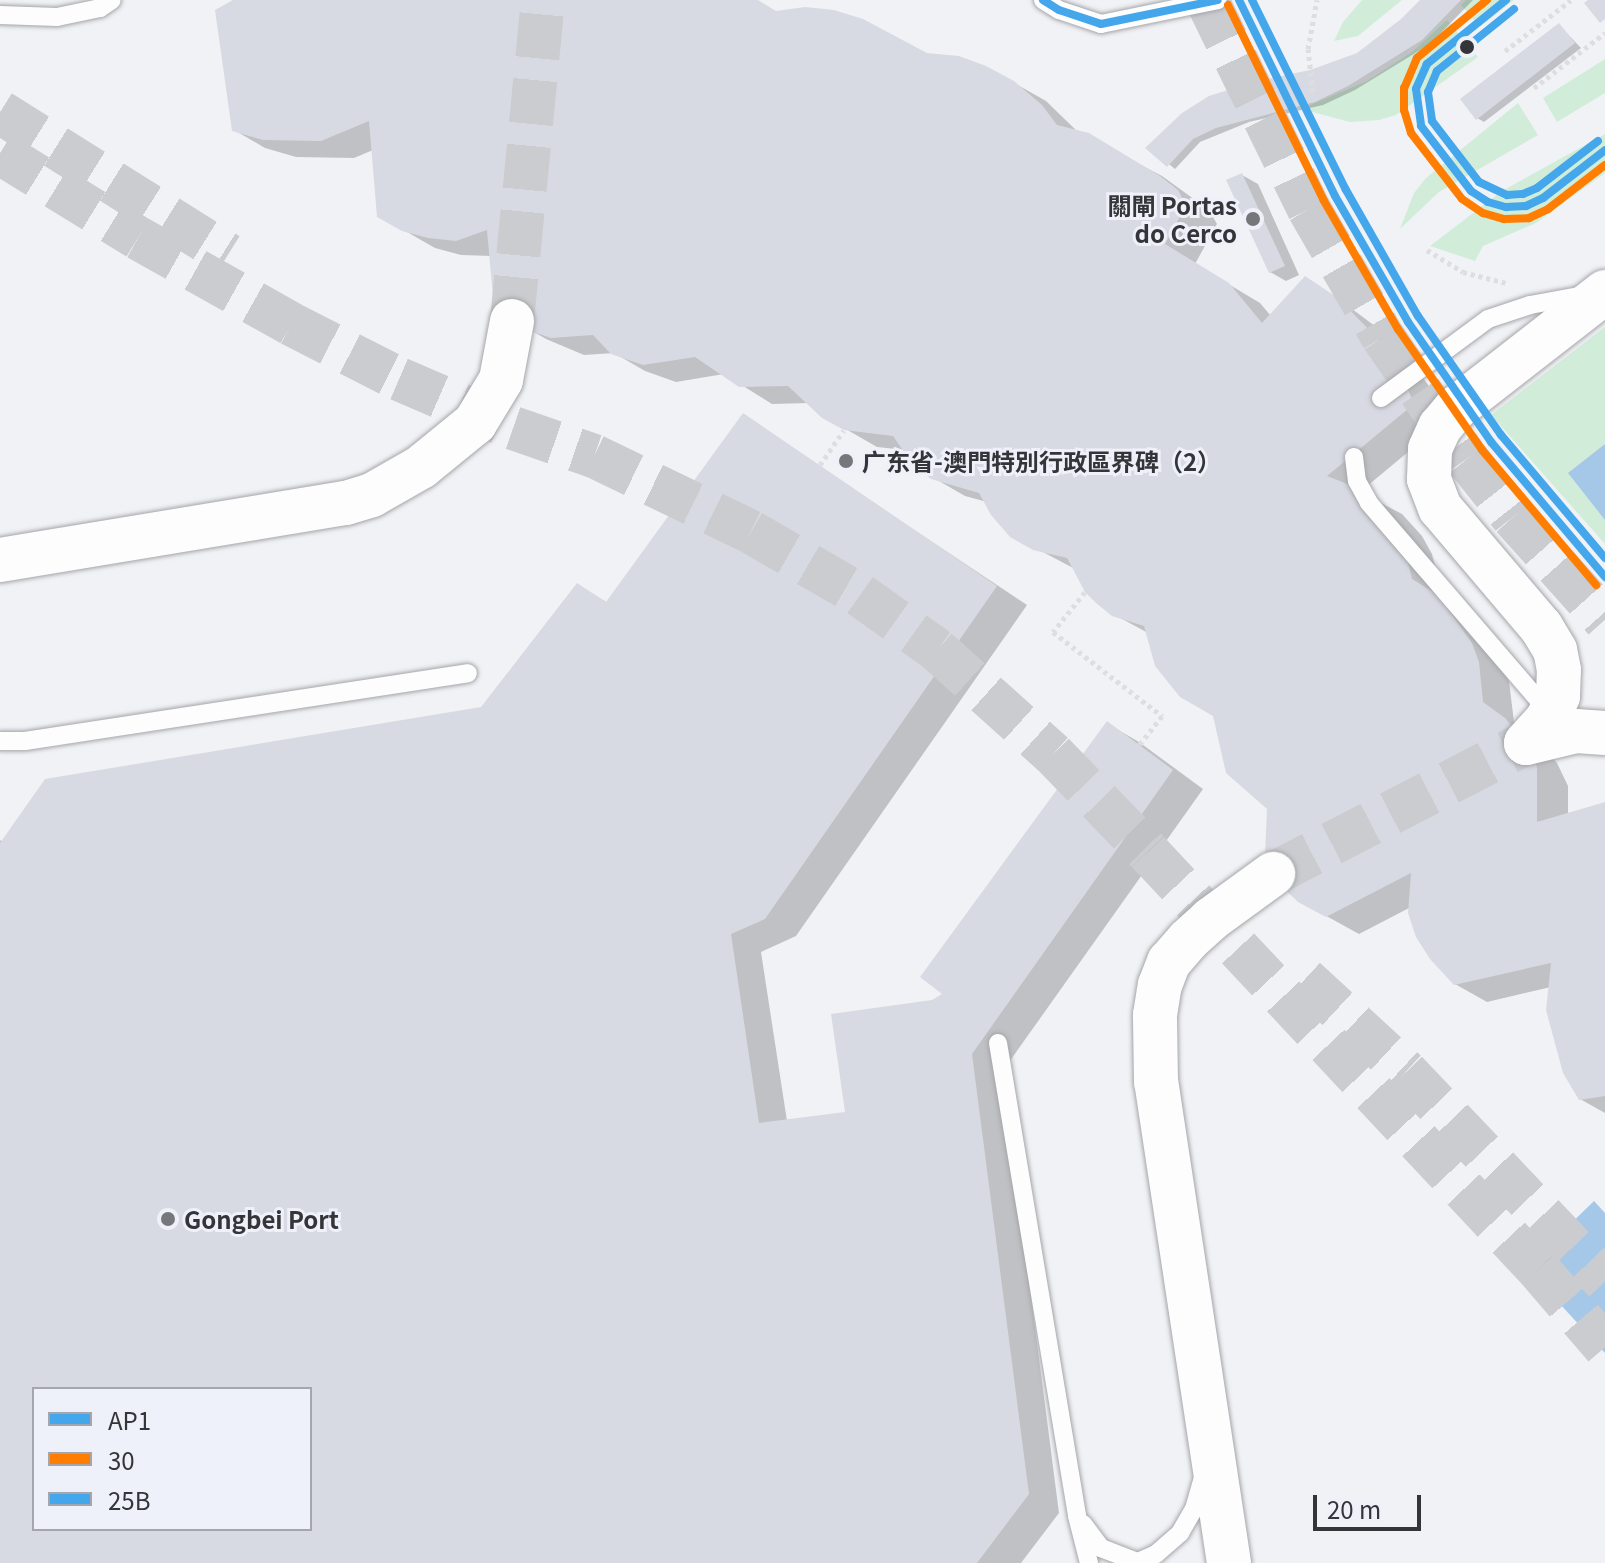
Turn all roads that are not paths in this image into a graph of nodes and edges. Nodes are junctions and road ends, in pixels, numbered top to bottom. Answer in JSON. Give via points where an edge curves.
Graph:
{"nodes":[{"id":1,"x":1043,"y":0,"type":"edge"},
{"id":2,"x":1218,"y":0,"type":"edge"},
{"id":3,"x":99,"y":3,"type":"edge"},
{"id":4,"x":0,"y":15,"type":"edge"},
{"id":5,"x":1605,"y":289,"type":"edge"},
{"id":6,"x":512,"y":321,"type":"tunnel mouth"},
{"id":7,"x":1381,"y":398,"type":"dead end"},
{"id":8,"x":1354,"y":457,"type":"dead end"},
{"id":9,"x":0,"y":560,"type":"edge"},
{"id":10,"x":468,"y":673,"type":"dead end"},
{"id":11,"x":1538,"y":728,"type":"junction"},
{"id":12,"x":1605,"y":733,"type":"edge"},
{"id":13,"x":0,"y":741,"type":"edge"},
{"id":14,"x":1273,"y":874,"type":"tunnel mouth"},
{"id":15,"x":998,"y":1043,"type":"dead end"},
{"id":16,"x":1209,"y":1434,"type":"junction"},
{"id":17,"x":1077,"y":1516,"type":"junction"},
{"id":18,"x":1089,"y":1563,"type":"edge"},
{"id":19,"x":1229,"y":1563,"type":"edge"}],
"edges":[{"from":1,"to":2,"type":"lane","via":[[1101,24]]},
{"from":3,"to":4,"type":"lane","via":[[57,17]]},
{"from":5,"to":7,"type":"lane","via":[[1488,319]]},
{"from":5,"to":11,"type":"main road","via":[[1451,412],[1429,455],[1429,479],[1440,508],[1552,644],[1560,682]]},
{"from":6,"to":9,"type":"main road","via":[[501,380],[475,423],[421,467],[372,495]]},
{"from":8,"to":11,"type":"lane","via":[[1357,481],[1369,503]]},
{"from":10,"to":13,"type":"lane"},
{"from":11,"to":12,"type":"main road"},
{"from":14,"to":16,"type":"main road","via":[[1211,919],[1169,962],[1155,1015],[1156,1082]]},
{"from":15,"to":17,"type":"lane"},
{"from":16,"to":17,"type":"lane","via":[[1194,1509],[1180,1533],[1156,1554],[1138,1562],[1115,1556],[1101,1548]]},
{"from":16,"to":19,"type":"main road"},
{"from":17,"to":18,"type":"lane"}]}
